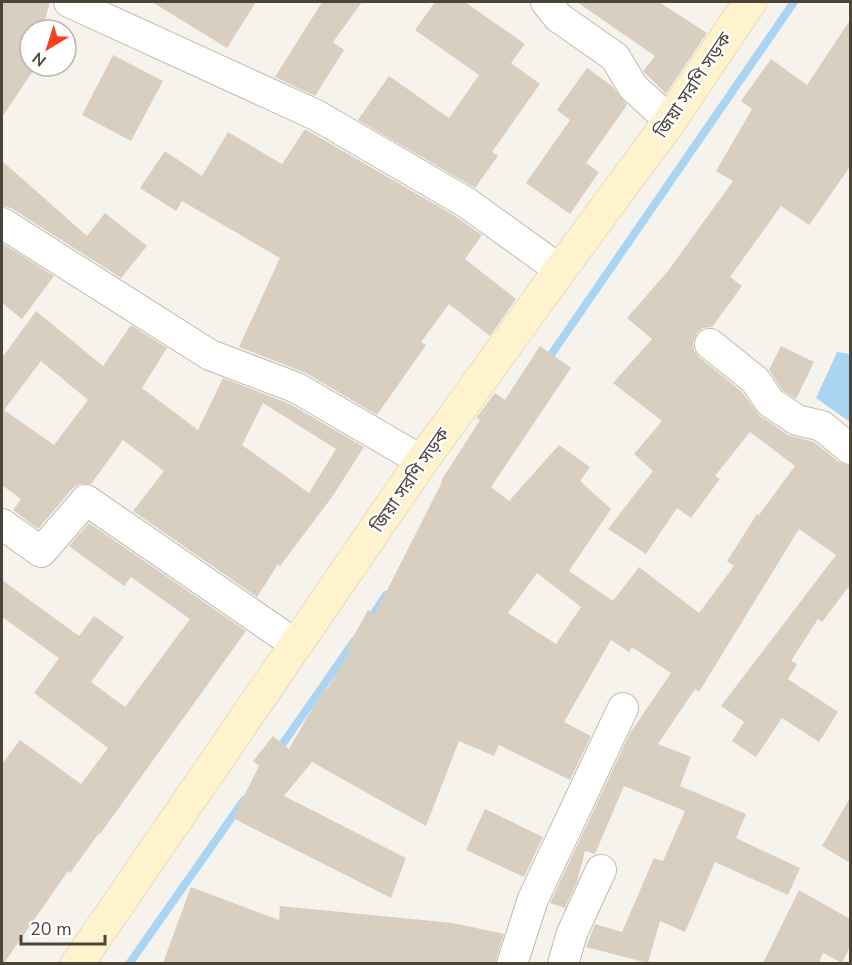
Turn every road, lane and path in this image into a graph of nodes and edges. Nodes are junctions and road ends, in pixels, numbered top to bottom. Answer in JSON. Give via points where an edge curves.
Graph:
{"nodes":[{"id":1,"x":69,"y":2,"type":"edge"},
{"id":2,"x":546,"y":2,"type":"edge"},
{"id":3,"x":750,"y":2,"type":"edge"},
{"id":4,"x":670,"y":121,"type":"junction"},
{"id":5,"x":2,"y":223,"type":"edge"},
{"id":6,"x":560,"y":270,"type":"junction"},
{"id":7,"x":710,"y":344,"type":"dead end"},
{"id":8,"x":850,"y":449,"type":"edge"},
{"id":9,"x":422,"y":461,"type":"junction"},
{"id":10,"x":2,"y":524,"type":"edge"},
{"id":11,"x":295,"y":644,"type":"junction"},
{"id":12,"x":623,"y":708,"type":"dead end"},
{"id":13,"x":601,"y":870,"type":"dead end"},
{"id":14,"x":76,"y":963,"type":"edge"},
{"id":15,"x":512,"y":963,"type":"edge"},
{"id":16,"x":563,"y":963,"type":"edge"}],
"edges":[{"from":1,"to":6,"type":"street","via":[[316,115],[467,203]]},
{"from":2,"to":4,"type":"street","via":[[558,17],[615,57],[633,87]]},
{"from":3,"to":4,"type":"main road","name":"জিয়া সরণি সড়ক"},
{"from":4,"to":6,"type":"main road","name":"জিয়া সরণি সড়ক"},
{"from":5,"to":9,"type":"street","via":[[210,355],[297,388]]},
{"from":6,"to":9,"type":"main road","name":"জিয়া সরণি সড়ক"},
{"from":7,"to":8,"type":"street","via":[[755,380],[770,402],[797,420],[822,426]]},
{"from":9,"to":11,"type":"main road","name":"জিয়া সরণি সড়ক"},
{"from":10,"to":11,"type":"street","via":[[41,552],[86,500]]},
{"from":11,"to":14,"type":"main road","name":"জিয়া সরণি সড়ক"},
{"from":12,"to":15,"type":"street","via":[[533,899]]},
{"from":13,"to":16,"type":"street","via":[[572,933]]}]}
